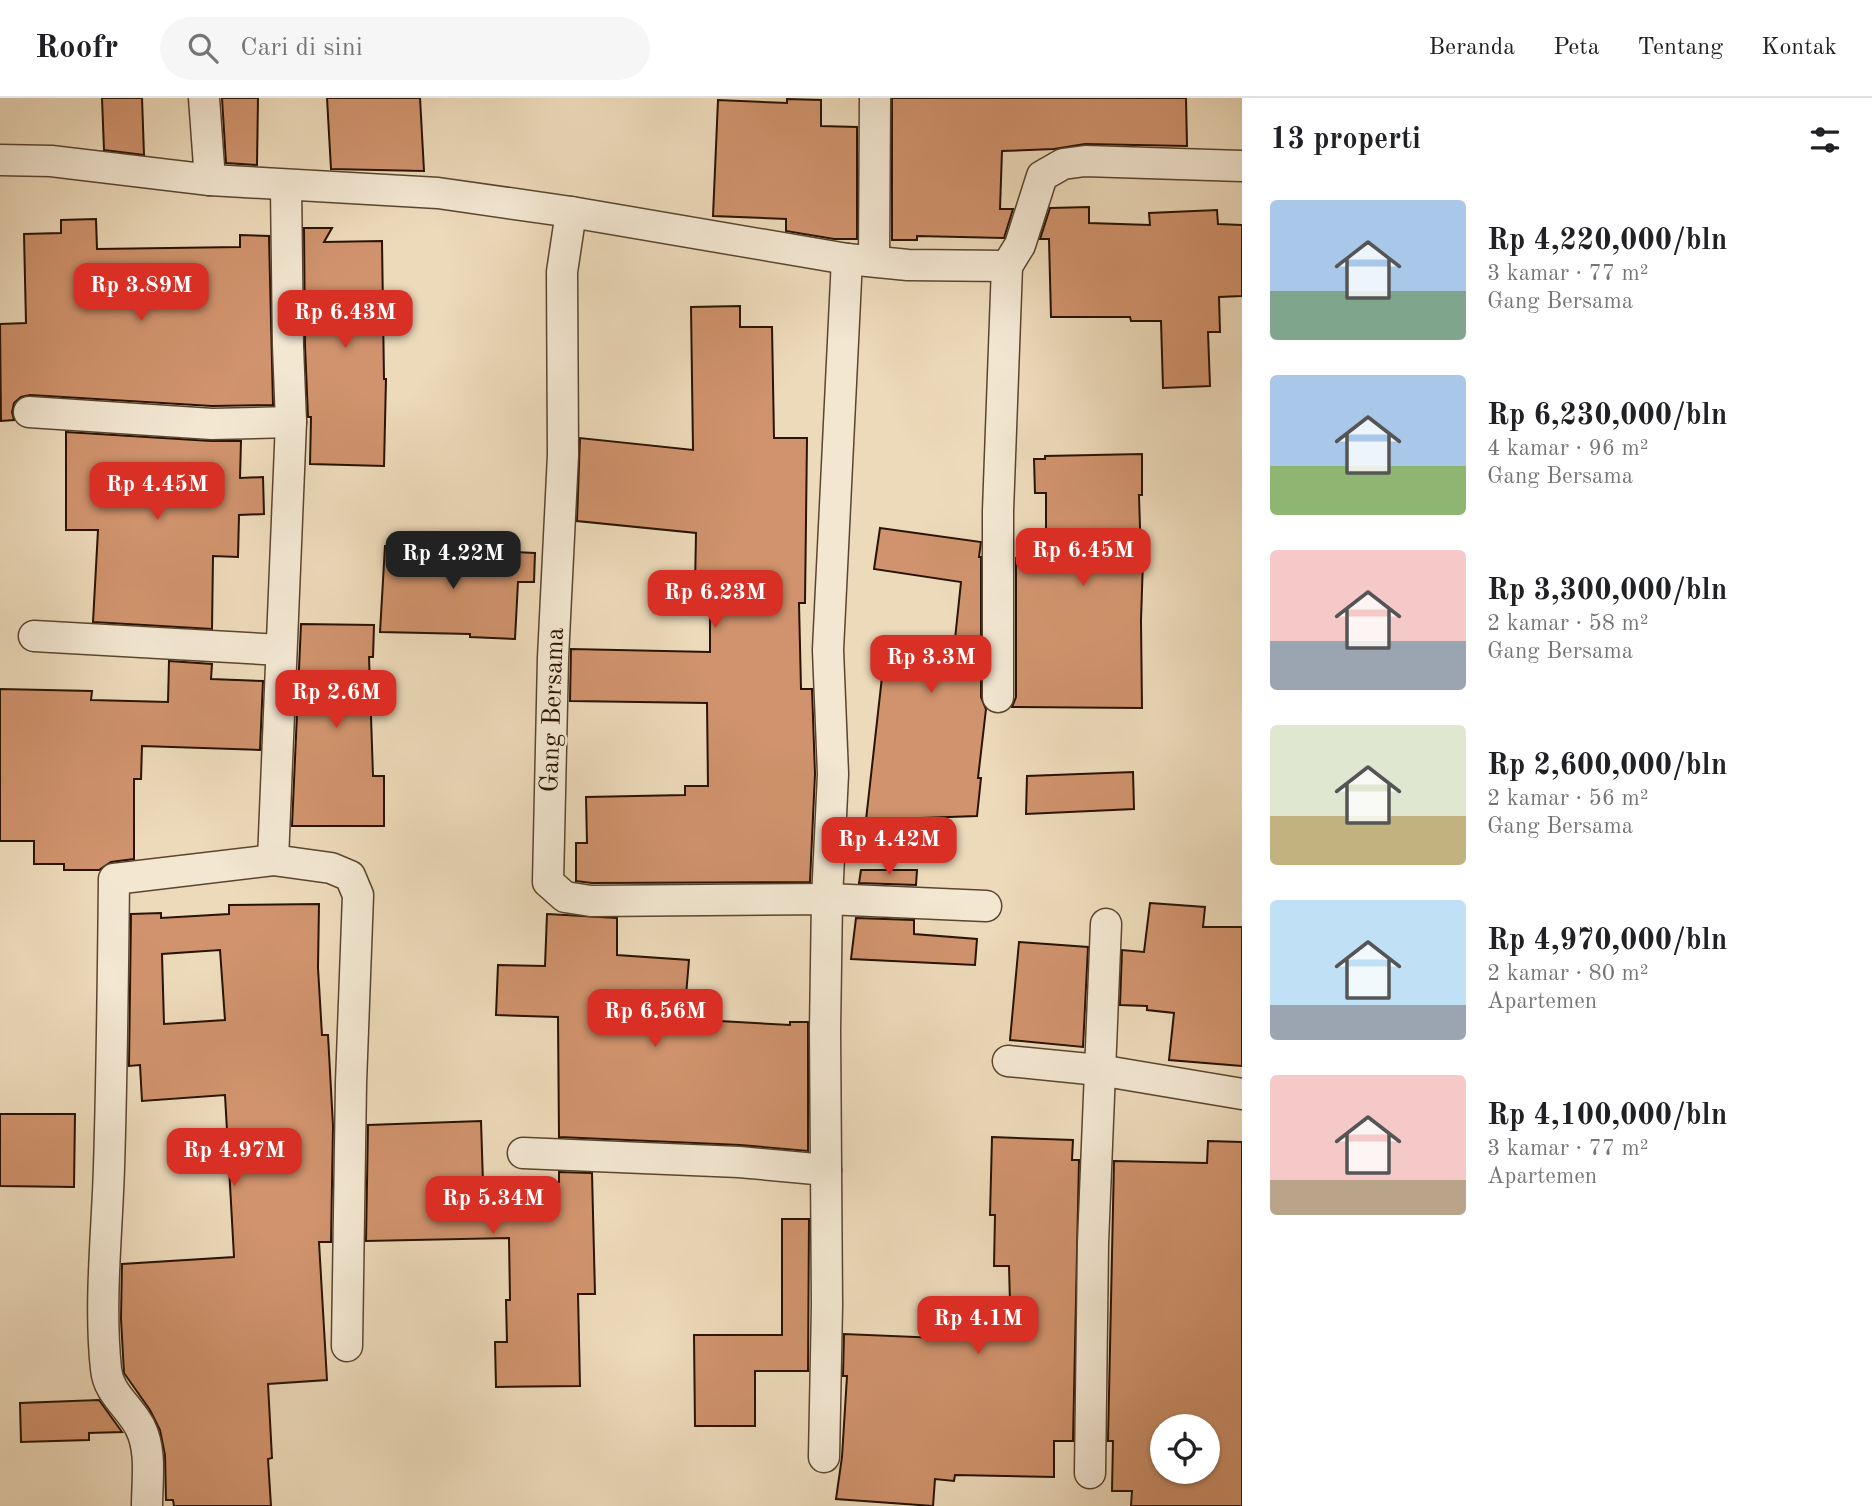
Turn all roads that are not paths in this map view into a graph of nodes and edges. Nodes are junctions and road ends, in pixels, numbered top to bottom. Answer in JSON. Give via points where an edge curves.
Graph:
{"nodes":[{"id":1,"x":204,"y":98,"type":"edge"},
{"id":2,"x":874,"y":98,"type":"edge"},
{"id":3,"x":0,"y":160,"type":"edge"},
{"id":4,"x":1242,"y":166,"type":"edge"},
{"id":5,"x":210,"y":180,"type":"junction"},
{"id":6,"x":286,"y":186,"type":"junction"},
{"id":7,"x":571,"y":212,"type":"junction"},
{"id":8,"x":861,"y":260,"type":"junction"},
{"id":9,"x":1007,"y":266,"type":"junction"},
{"id":10,"x":29,"y":412,"type":"dead end"},
{"id":11,"x":291,"y":422,"type":"junction"},
{"id":12,"x":34,"y":636,"type":"dead end"},
{"id":13,"x":281,"y":649,"type":"junction"},
{"id":14,"x":998,"y":697,"type":"dead end"},
{"id":15,"x":273,"y":860,"type":"junction"},
{"id":16,"x":827,"y":899,"type":"junction"},
{"id":17,"x":986,"y":906,"type":"dead end"},
{"id":18,"x":1106,"y":924,"type":"dead end"},
{"id":19,"x":1008,"y":1061,"type":"dead end"},
{"id":20,"x":1099,"y":1070,"type":"junction"},
{"id":21,"x":1242,"y":1094,"type":"edge"},
{"id":22,"x":523,"y":1153,"type":"dead end"},
{"id":23,"x":826,"y":1170,"type":"junction"},
{"id":24,"x":347,"y":1346,"type":"dead end"},
{"id":25,"x":824,"y":1457,"type":"dead end"},
{"id":26,"x":1090,"y":1473,"type":"dead end"},
{"id":27,"x":147,"y":1506,"type":"edge"}],
"edges":[{"from":1,"to":5,"type":"street"},
{"from":2,"to":8,"type":"street"},
{"from":3,"to":5,"type":"street","via":[[51,161]]},
{"from":4,"to":9,"type":"street","via":[[1085,160],[1063,164],[1042,176],[1020,245]]},
{"from":5,"to":6,"type":"street"},
{"from":6,"to":7,"type":"street","via":[[438,193]]},
{"from":6,"to":11,"type":"street"},
{"from":7,"to":8,"type":"street"},
{"from":7,"to":16,"type":"street","name":"Gang Bersama","via":[[562,272],[563,455],[548,882],[565,897],[591,901]]},
{"from":8,"to":9,"type":"street"},
{"from":8,"to":16,"type":"street","via":[[828,650],[833,774]]},
{"from":9,"to":14,"type":"street","via":[[998,510]]},
{"from":10,"to":11,"type":"street","via":[[212,424]]},
{"from":11,"to":13,"type":"street"},
{"from":12,"to":13,"type":"street"},
{"from":13,"to":15,"type":"street"},
{"from":15,"to":24,"type":"street","via":[[331,868],[350,876],[358,895]]},
{"from":15,"to":27,"type":"street","via":[[114,879],[106,1372],[111,1390],[126,1403],[148,1449]]},
{"from":16,"to":17,"type":"street","name":"Gang Bersama"},
{"from":16,"to":23,"type":"street"},
{"from":18,"to":20,"type":"street"},
{"from":19,"to":20,"type":"street"},
{"from":20,"to":21,"type":"street"},
{"from":20,"to":26,"type":"street"},
{"from":22,"to":23,"type":"street"},
{"from":23,"to":25,"type":"street"}]}
